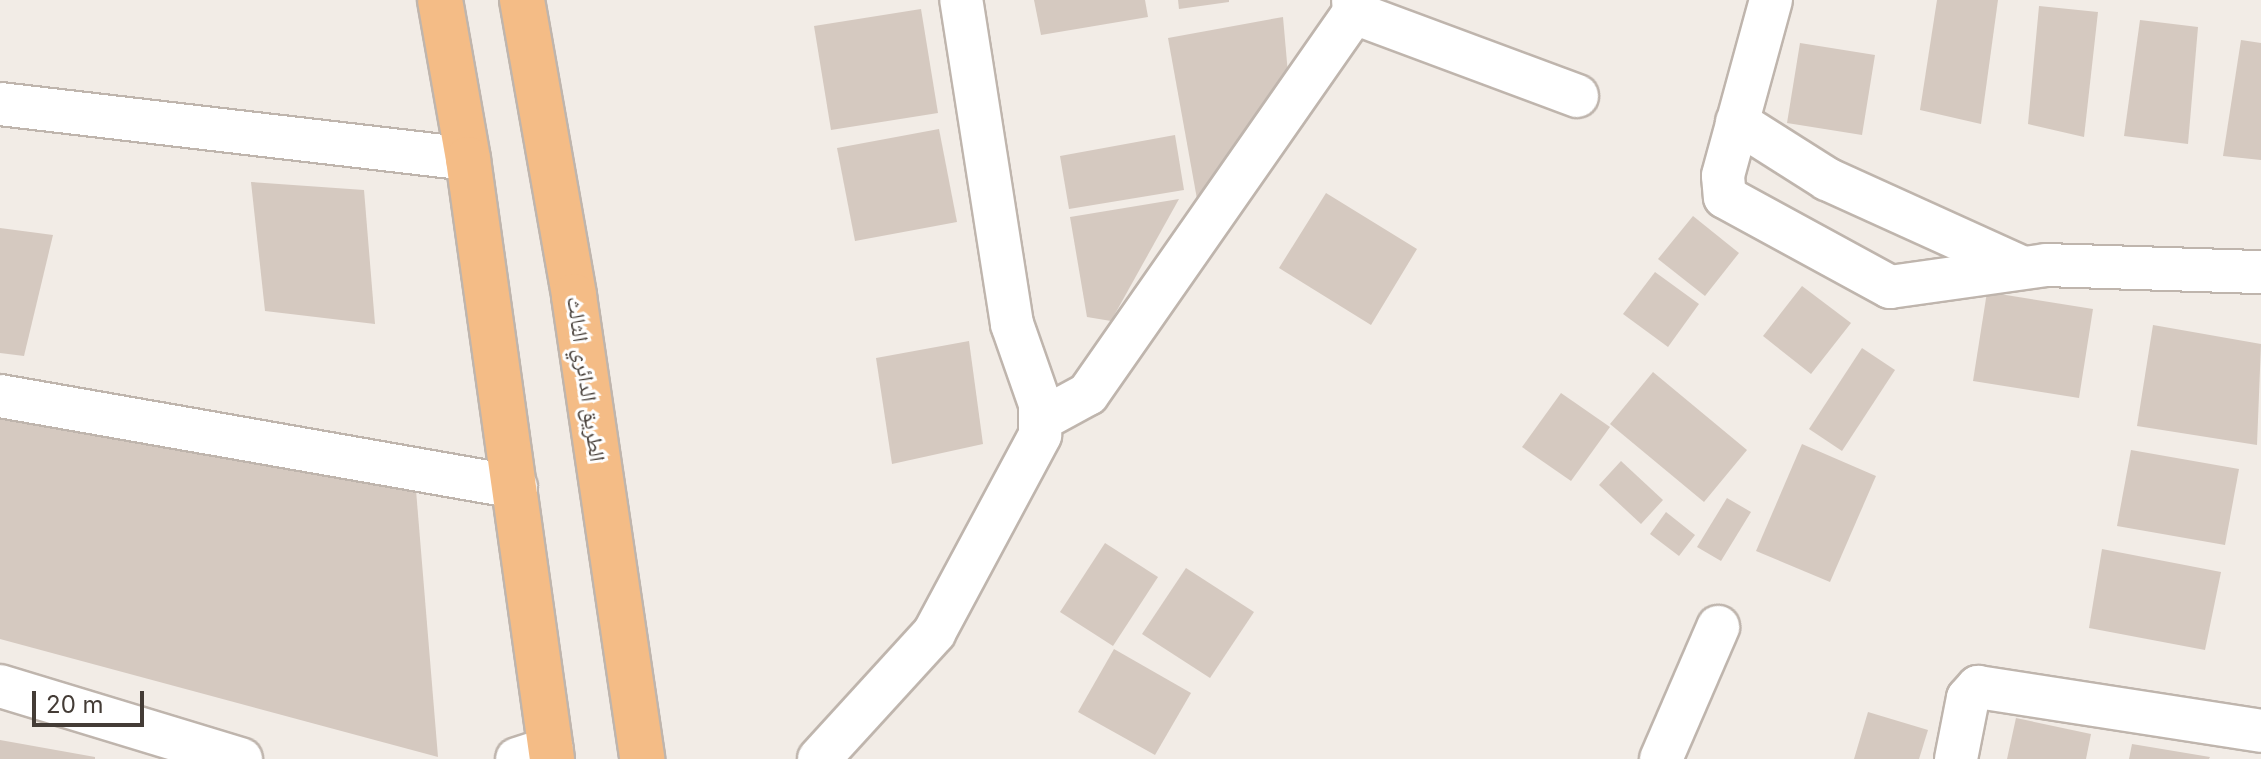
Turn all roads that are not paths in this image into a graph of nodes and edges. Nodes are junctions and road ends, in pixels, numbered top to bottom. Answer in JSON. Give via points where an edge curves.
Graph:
{"nodes":[{"id":1,"x":440,"y":0,"type":"edge"},
{"id":2,"x":522,"y":0,"type":"edge"},
{"id":3,"x":961,"y":0,"type":"edge"},
{"id":4,"x":1771,"y":0,"type":"edge"},
{"id":5,"x":1354,"y":6,"type":"edge"},
{"id":6,"x":1577,"y":96,"type":"dead end"},
{"id":7,"x":0,"y":104,"type":"edge"},
{"id":8,"x":1737,"y":122,"type":"junction"},
{"id":9,"x":468,"y":159,"type":"junction"},
{"id":10,"x":2019,"y":266,"type":"junction"},
{"id":11,"x":2261,"y":272,"type":"edge"},
{"id":12,"x":1018,"y":346,"type":"junction"},
{"id":13,"x":1088,"y":394,"type":"junction"},
{"id":14,"x":0,"y":396,"type":"edge"},
{"id":15,"x":1042,"y":419,"type":"junction"},
{"id":16,"x":516,"y":487,"type":"junction"},
{"id":17,"x":1718,"y":627,"type":"dead end"},
{"id":18,"x":0,"y":686,"type":"edge"},
{"id":19,"x":2261,"y":731,"type":"edge"},
{"id":20,"x":540,"y":755,"type":"edge"},
{"id":21,"x":241,"y":759,"type":"edge"},
{"id":22,"x":642,"y":759,"type":"edge"},
{"id":23,"x":819,"y":759,"type":"edge"},
{"id":24,"x":1661,"y":759,"type":"edge"},
{"id":25,"x":1956,"y":759,"type":"edge"}],
"edges":[{"from":1,"to":9,"type":"highway"},
{"from":2,"to":22,"type":"highway","name":"الطريق الدائري الثالث","via":[[574,296]]},
{"from":3,"to":12,"type":"street"},
{"from":4,"to":8,"type":"street"},
{"from":5,"to":6,"type":"street"},
{"from":5,"to":13,"type":"street"},
{"from":7,"to":9,"type":"street"},
{"from":8,"to":10,"type":"street","via":[[1827,179]]},
{"from":8,"to":10,"type":"street","via":[[1723,176],[1725,197],[1890,287]]},
{"from":9,"to":16,"type":"highway"},
{"from":10,"to":11,"type":"street"},
{"from":12,"to":13,"type":"street"},
{"from":12,"to":15,"type":"street"},
{"from":13,"to":15,"type":"street"},
{"from":14,"to":16,"type":"street"},
{"from":15,"to":23,"type":"street","via":[[1029,464],[934,633]]},
{"from":16,"to":20,"type":"highway"},
{"from":17,"to":24,"type":"street"},
{"from":18,"to":21,"type":"street"},
{"from":19,"to":25,"type":"street","via":[[1978,687],[1968,698]]}]}
